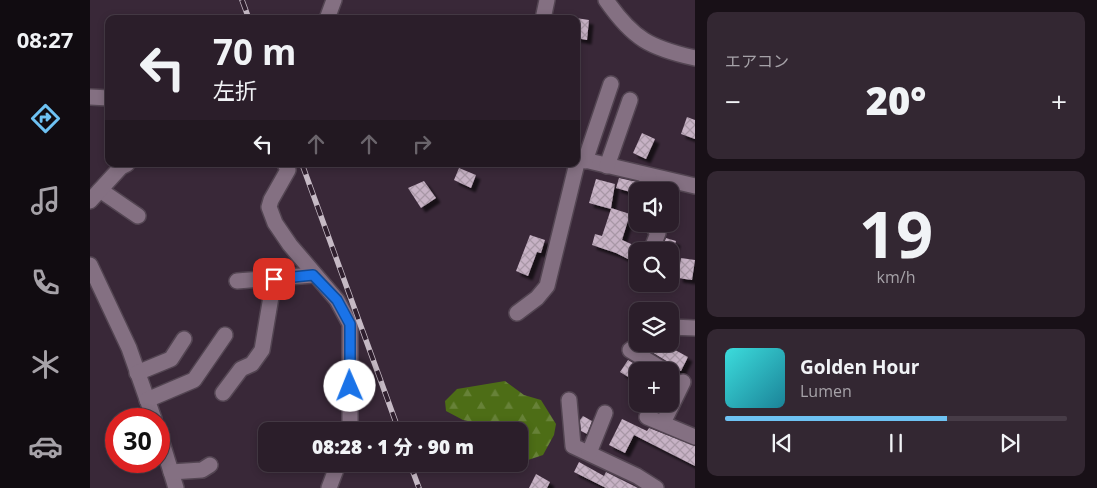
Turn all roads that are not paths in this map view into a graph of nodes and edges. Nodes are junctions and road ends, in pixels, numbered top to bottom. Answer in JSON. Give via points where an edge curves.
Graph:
{"nodes":[{"id":1,"x":334,"y":0,"type":"edge"},
{"id":2,"x":547,"y":0,"type":"edge"},
{"id":3,"x":606,"y":0,"type":"edge"},
{"id":4,"x":328,"y":15,"type":"edge"},
{"id":5,"x":544,"y":15,"type":"edge"},
{"id":6,"x":694,"y":58,"type":"edge"},
{"id":7,"x":611,"y":84,"type":"dead end"},
{"id":8,"x":90,"y":97,"type":"edge"},
{"id":9,"x":105,"y":98,"type":"edge"},
{"id":10,"x":630,"y":100,"type":"dead end"},
{"id":11,"x":580,"y":159,"type":"edge"},
{"id":12,"x":607,"y":166,"type":"junction"},
{"id":13,"x":121,"y":167,"type":"edge"},
{"id":14,"x":286,"y":167,"type":"edge"},
{"id":15,"x":578,"y":167,"type":"edge"},
{"id":16,"x":649,"y":177,"type":"junction"},
{"id":17,"x":647,"y":182,"type":"edge"},
{"id":18,"x":694,"y":186,"type":"edge"},
{"id":19,"x":95,"y":196,"type":"edge"},
{"id":20,"x":138,"y":216,"type":"dead end"},
{"id":21,"x":90,"y":265,"type":"edge"},
{"id":22,"x":313,"y":275,"type":"junction"},
{"id":23,"x":274,"y":279,"type":"junction"},
{"id":24,"x":237,"y":281,"type":"dead end"},
{"id":25,"x":516,"y":314,"type":"dead end"},
{"id":26,"x":694,"y":325,"type":"edge"},
{"id":27,"x":679,"y":326,"type":"edge"},
{"id":28,"x":225,"y":335,"type":"dead end"},
{"id":29,"x":184,"y":339,"type":"dead end"},
{"id":30,"x":633,"y":352,"type":"edge"},
{"id":31,"x":650,"y":362,"type":"edge"},
{"id":32,"x":137,"y":373,"type":"junction"},
{"id":33,"x":682,"y":379,"type":"edge"},
{"id":34,"x":223,"y":393,"type":"dead end"},
{"id":35,"x":147,"y":400,"type":"junction"},
{"id":36,"x":569,"y":400,"type":"dead end"},
{"id":37,"x":150,"y":408,"type":"edge"},
{"id":38,"x":605,"y":413,"type":"dead end"},
{"id":39,"x":647,"y":417,"type":"dead end"},
{"id":40,"x":350,"y":422,"type":"edge"},
{"id":41,"x":663,"y":423,"type":"junction"},
{"id":42,"x":694,"y":437,"type":"edge"},
{"id":43,"x":589,"y":453,"type":"junction"},
{"id":44,"x":210,"y":465,"type":"dead end"},
{"id":45,"x":170,"y":469,"type":"edge"},
{"id":46,"x":171,"y":472,"type":"junction"},
{"id":47,"x":335,"y":472,"type":"edge"},
{"id":48,"x":176,"y":488,"type":"edge"},
{"id":49,"x":330,"y":488,"type":"edge"},
{"id":50,"x":656,"y":488,"type":"edge"}],
"edges":[{"from":1,"to":4,"type":"street"},
{"from":2,"to":5,"type":"street"},
{"from":3,"to":6,"type":"street","via":[[634,34],[656,48]]},
{"from":7,"to":11,"type":"street"},
{"from":8,"to":9,"type":"street"},
{"from":10,"to":12,"type":"street"},
{"from":11,"to":12,"type":"street"},
{"from":12,"to":16,"type":"street"},
{"from":13,"to":19,"type":"street"},
{"from":14,"to":22,"type":"street","via":[[288,170],[269,207],[280,230]]},
{"from":15,"to":25,"type":"street","via":[[547,286],[538,298]]},
{"from":16,"to":17,"type":"street"},
{"from":16,"to":18,"type":"street"},
{"from":19,"to":20,"type":"street"},
{"from":21,"to":32,"type":"street","via":[[129,348]]},
{"from":22,"to":23,"type":"street"},
{"from":22,"to":40,"type":"street","via":[[337,300],[350,324]]},
{"from":23,"to":24,"type":"street"},
{"from":23,"to":34,"type":"street","via":[[262,350]]},
{"from":26,"to":27,"type":"street"},
{"from":28,"to":35,"type":"street","via":[[194,380]]},
{"from":29,"to":32,"type":"street","via":[[171,359]]},
{"from":30,"to":31,"type":"street"},
{"from":32,"to":35,"type":"street"},
{"from":33,"to":41,"type":"street"},
{"from":35,"to":37,"type":"street"},
{"from":36,"to":43,"type":"street","via":[[573,446]]},
{"from":38,"to":43,"type":"street"},
{"from":39,"to":41,"type":"street"},
{"from":41,"to":42,"type":"street"},
{"from":43,"to":50,"type":"street"},
{"from":44,"to":46,"type":"street","via":[[202,470]]},
{"from":45,"to":46,"type":"street"},
{"from":46,"to":48,"type":"street"},
{"from":47,"to":49,"type":"street"}]}
